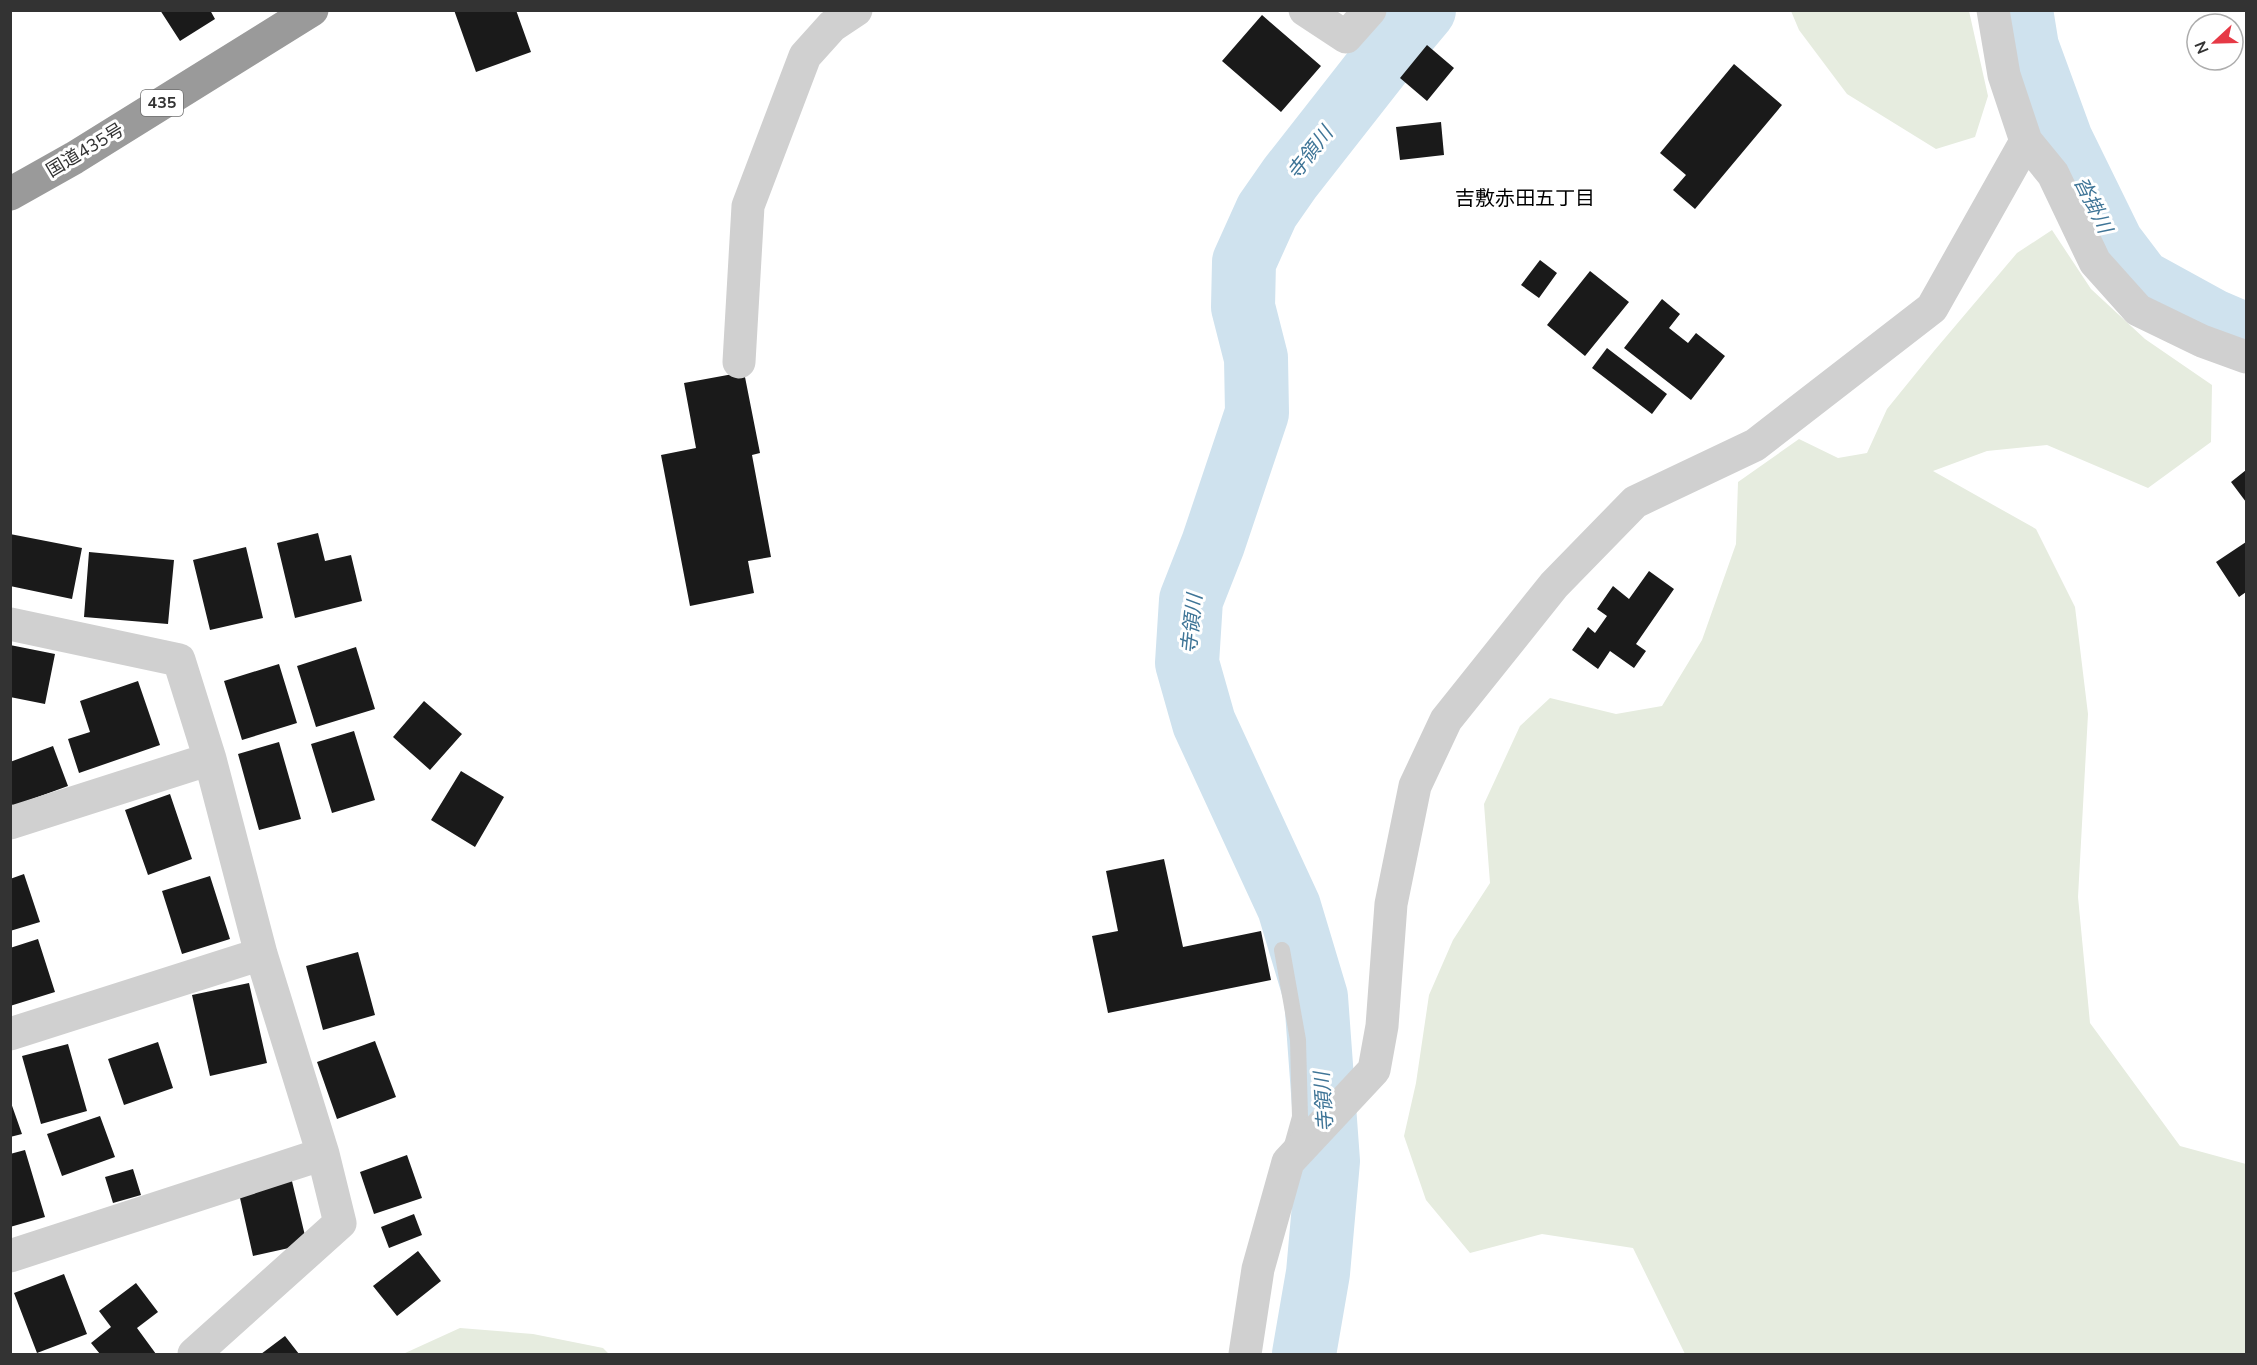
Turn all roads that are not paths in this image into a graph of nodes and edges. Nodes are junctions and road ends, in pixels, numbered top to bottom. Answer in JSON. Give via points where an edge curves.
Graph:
{"nodes":[{"id":1,"x":312,"y":10,"type":"edge"},
{"id":2,"x":856,"y":10,"type":"edge"},
{"id":3,"x":1305,"y":10,"type":"edge"},
{"id":4,"x":1370,"y":10,"type":"edge"},
{"id":5,"x":1993,"y":10,"type":"edge"},
{"id":6,"x":2026,"y":141,"type":"junction"},
{"id":7,"x":10,"y":194,"type":"edge"},
{"id":8,"x":2247,"y":357,"type":"edge"},
{"id":9,"x":739,"y":362,"type":"dead end"},
{"id":10,"x":10,"y":624,"type":"edge"},
{"id":11,"x":210,"y":759,"type":"junction"},
{"id":12,"x":10,"y":822,"type":"edge"},
{"id":13,"x":1282,"y":950,"type":"dead end"},
{"id":14,"x":261,"y":954,"type":"junction"},
{"id":15,"x":10,"y":1034,"type":"edge"},
{"id":16,"x":323,"y":1154,"type":"junction"},
{"id":17,"x":1294,"y":1155,"type":"junction"},
{"id":18,"x":10,"y":1256,"type":"edge"},
{"id":19,"x":194,"y":1354,"type":"edge"},
{"id":20,"x":1245,"y":1354,"type":"edge"}],
"edges":[{"from":1,"to":7,"type":"highway","name":"国道435号","number":"435"},
{"from":2,"to":9,"type":"street","via":[[832,26],[805,56],[748,206]]},
{"from":3,"to":4,"type":"street","via":[[1346,37]]},
{"from":5,"to":6,"type":"street","via":[[2004,75]]},
{"from":6,"to":8,"type":"street","via":[[2054,174],[2095,262],[2138,310],[2202,341]]},
{"from":6,"to":17,"type":"street","via":[[1932,308],[1755,445],[1635,502],[1554,585],[1446,720],[1414,786],[1391,904],[1382,1026],[1374,1070]]},
{"from":10,"to":11,"type":"street","via":[[179,660]]},
{"from":11,"to":12,"type":"street"},
{"from":11,"to":14,"type":"street"},
{"from":13,"to":17,"type":"lane","via":[[1298,1040],[1300,1117]]},
{"from":14,"to":15,"type":"street"},
{"from":14,"to":16,"type":"street"},
{"from":16,"to":18,"type":"street"},
{"from":16,"to":19,"type":"street","via":[[340,1223]]},
{"from":17,"to":20,"type":"street","via":[[1258,1269]]}]}
